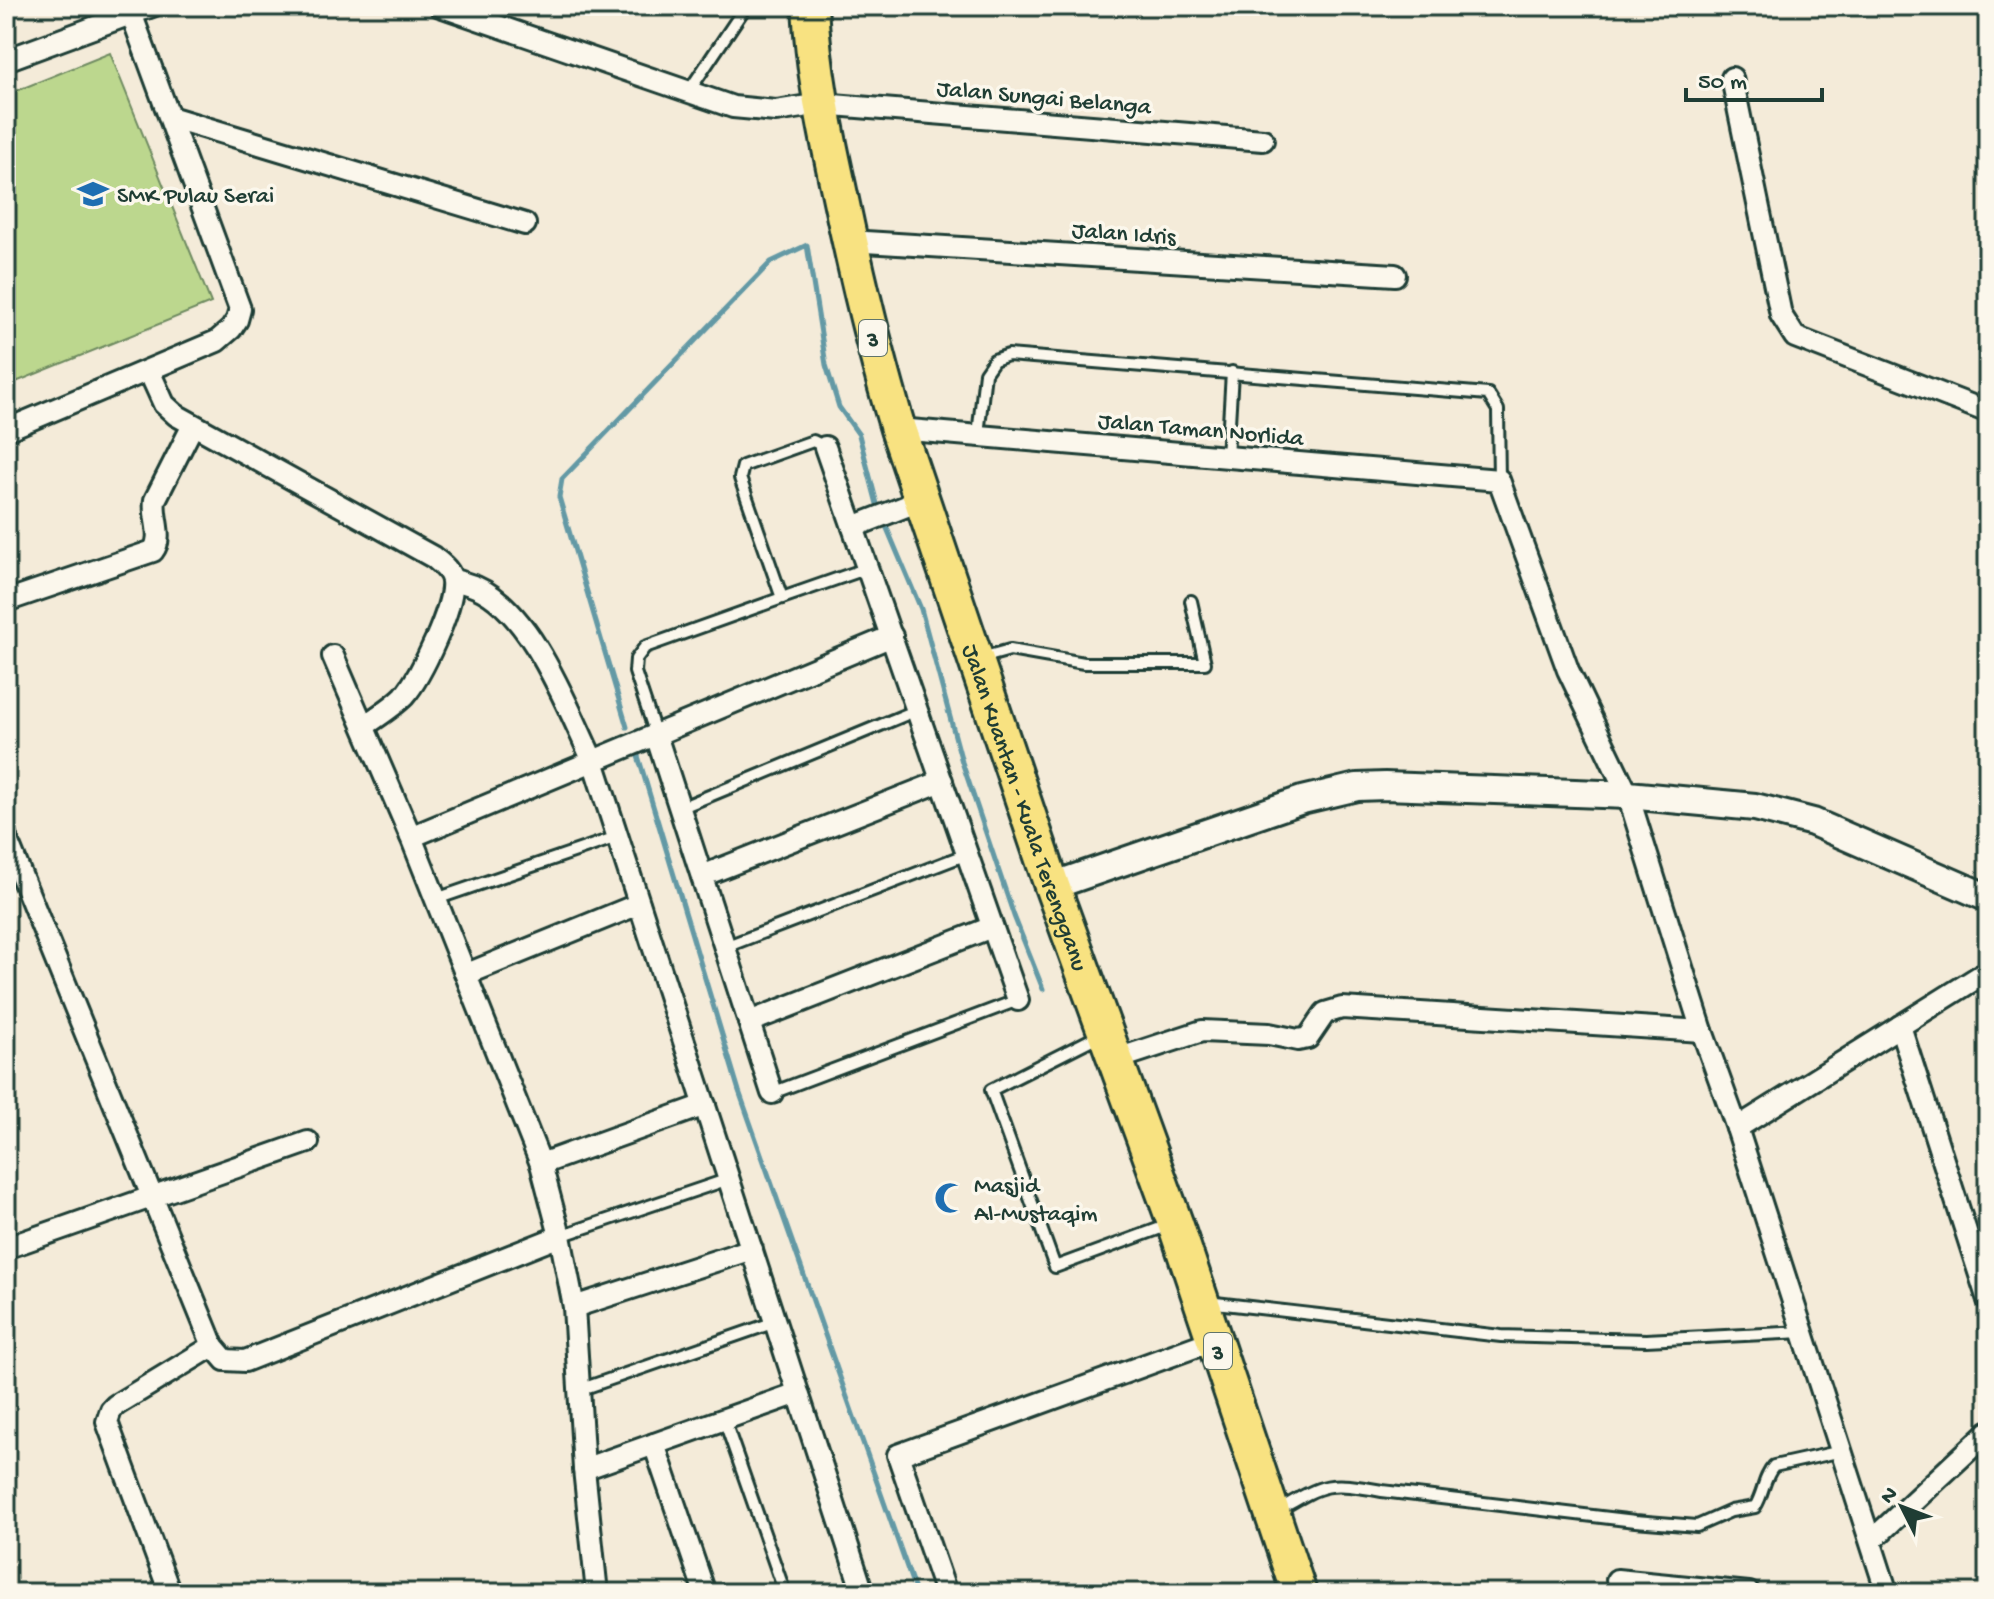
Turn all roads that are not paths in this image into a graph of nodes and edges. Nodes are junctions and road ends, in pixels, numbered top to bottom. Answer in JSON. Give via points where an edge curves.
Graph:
{"nodes":[{"id":1,"x":152,"y":6,"type":"edge"},
{"id":2,"x":440,"y":6,"type":"edge"},
{"id":3,"x":746,"y":6,"type":"edge"},
{"id":4,"x":810,"y":6,"type":"edge"},
{"id":5,"x":131,"y":13,"type":"junction"},
{"id":6,"x":6,"y":60,"type":"edge"},
{"id":7,"x":1732,"y":78,"type":"dead end"},
{"id":8,"x":689,"y":91,"type":"junction"},
{"id":9,"x":821,"y":104,"type":"junction"},
{"id":10,"x":170,"y":117,"type":"junction"},
{"id":11,"x":1263,"y":140,"type":"dead end"},
{"id":12,"x":525,"y":224,"type":"dead end"},
{"id":13,"x":849,"y":241,"type":"junction"},
{"id":14,"x":1395,"y":275,"type":"dead end"},
{"id":15,"x":149,"y":371,"type":"junction"},
{"id":16,"x":1232,"y":372,"type":"junction"},
{"id":17,"x":1988,"y":412,"type":"edge"},
{"id":18,"x":193,"y":425,"type":"junction"},
{"id":19,"x":898,"y":429,"type":"junction"},
{"id":20,"x":6,"y":430,"type":"edge"},
{"id":21,"x":978,"y":435,"type":"junction"},
{"id":22,"x":825,"y":447,"type":"joint"},
{"id":23,"x":1227,"y":457,"type":"junction"},
{"id":24,"x":1499,"y":480,"type":"junction"},
{"id":25,"x":922,"y":500,"type":"junction"},
{"id":26,"x":853,"y":527,"type":"junction"},
{"id":27,"x":868,"y":568,"type":"junction"},
{"id":28,"x":452,"y":579,"type":"junction"},
{"id":29,"x":782,"y":598,"type":"junction"},
{"id":30,"x":6,"y":601,"type":"edge"},
{"id":31,"x":1191,"y":601,"type":"dead end"},
{"id":32,"x":892,"y":636,"type":"junction"},
{"id":33,"x":333,"y":656,"type":"dead end"},
{"id":34,"x":976,"y":659,"type":"junction"},
{"id":35,"x":917,"y":710,"type":"junction"},
{"id":36,"x":364,"y":726,"type":"junction"},
{"id":37,"x":656,"y":735,"type":"junction"},
{"id":38,"x":593,"y":761,"type":"junction"},
{"id":39,"x":942,"y":781,"type":"junction"},
{"id":40,"x":1628,"y":795,"type":"junction"},
{"id":41,"x":680,"y":808,"type":"junction"},
{"id":42,"x":411,"y":837,"type":"junction"},
{"id":43,"x":617,"y":837,"type":"junction"},
{"id":44,"x":6,"y":838,"type":"edge"},
{"id":45,"x":967,"y":854,"type":"junction"},
{"id":46,"x":702,"y":876,"type":"junction"},
{"id":47,"x":1052,"y":886,"type":"junction"},
{"id":48,"x":1988,"y":898,"type":"edge"},
{"id":49,"x":436,"y":899,"type":"junction"},
{"id":50,"x":639,"y":904,"type":"junction"},
{"id":51,"x":992,"y":927,"type":"junction"},
{"id":52,"x":725,"y":947,"type":"junction"},
{"id":53,"x":1988,"y":971,"type":"edge"},
{"id":54,"x":467,"y":974,"type":"junction"},
{"id":55,"x":1018,"y":1000,"type":"joint"},
{"id":56,"x":749,"y":1022,"type":"junction"},
{"id":57,"x":1900,"y":1026,"type":"junction"},
{"id":58,"x":1702,"y":1031,"type":"junction"},
{"id":59,"x":1112,"y":1045,"type":"junction"},
{"id":60,"x":772,"y":1093,"type":"joint"},
{"id":61,"x":705,"y":1105,"type":"junction"},
{"id":62,"x":1737,"y":1128,"type":"junction"},
{"id":63,"x":308,"y":1142,"type":"dead end"},
{"id":64,"x":541,"y":1164,"type":"junction"},
{"id":65,"x":729,"y":1179,"type":"junction"},
{"id":66,"x":151,"y":1196,"type":"junction"},
{"id":67,"x":1175,"y":1223,"type":"junction"},
{"id":68,"x":560,"y":1236,"type":"junction"},
{"id":69,"x":6,"y":1248,"type":"edge"},
{"id":70,"x":752,"y":1249,"type":"junction"},
{"id":71,"x":1988,"y":1300,"type":"edge"},
{"id":72,"x":1201,"y":1301,"type":"junction"},
{"id":73,"x":574,"y":1307,"type":"junction"},
{"id":74,"x":775,"y":1322,"type":"junction"},
{"id":75,"x":1803,"y":1332,"type":"junction"},
{"id":76,"x":1214,"y":1340,"type":"junction"},
{"id":77,"x":213,"y":1346,"type":"junction"},
{"id":78,"x":579,"y":1390,"type":"junction"},
{"id":79,"x":798,"y":1393,"type":"junction"},
{"id":80,"x":724,"y":1419,"type":"junction"},
{"id":81,"x":1988,"y":1432,"type":"edge"},
{"id":82,"x":654,"y":1444,"type":"junction"},
{"id":83,"x":1842,"y":1451,"type":"junction"},
{"id":84,"x":584,"y":1469,"type":"junction"},
{"id":85,"x":1272,"y":1514,"type":"junction"},
{"id":86,"x":1871,"y":1541,"type":"junction"},
{"id":87,"x":1617,"y":1580,"type":"dead end"},
{"id":88,"x":862,"y":1588,"type":"edge"},
{"id":89,"x":170,"y":1593,"type":"edge"},
{"id":90,"x":597,"y":1593,"type":"edge"},
{"id":91,"x":705,"y":1593,"type":"edge"},
{"id":92,"x":785,"y":1593,"type":"edge"},
{"id":93,"x":835,"y":1593,"type":"edge"},
{"id":94,"x":946,"y":1593,"type":"edge"},
{"id":95,"x":1299,"y":1593,"type":"edge"},
{"id":96,"x":1749,"y":1593,"type":"edge"},
{"id":97,"x":1887,"y":1593,"type":"edge"}],
"edges":[{"from":1,"to":5,"type":"street"},
{"from":2,"to":8,"type":"street","name":"Jalan Sungai Belanga"},
{"from":3,"to":8,"type":"lane"},
{"from":4,"to":9,"type":"highway","name":"Jalan Kuantan - Kuala Terengganu","number":"3"},
{"from":5,"to":6,"type":"street"},
{"from":5,"to":10,"type":"street"},
{"from":7,"to":17,"type":"street","via":[[1781,315],[1795,337]]},
{"from":8,"to":9,"type":"street","name":"Jalan Sungai Belanga","via":[[733,107],[776,111]]},
{"from":9,"to":11,"type":"street","name":"Jalan Sungai Belanga"},
{"from":9,"to":13,"type":"highway","name":"Jalan Kuantan - Kuala Terengganu","number":"3"},
{"from":10,"to":12,"type":"street"},
{"from":10,"to":15,"type":"street","via":[[240,309],[231,329],[217,341]]},
{"from":13,"to":14,"type":"street","name":"Jalan Idris"},
{"from":13,"to":19,"type":"highway","name":"Jalan Kuantan - Kuala Terengganu","number":"3"},
{"from":15,"to":18,"type":"street","via":[[164,404]]},
{"from":15,"to":20,"type":"street"},
{"from":16,"to":21,"type":"lane","via":[[1008,355],[994,360],[985,373]]},
{"from":16,"to":23,"type":"lane"},
{"from":16,"to":24,"type":"lane","via":[[1488,394],[1498,410]]},
{"from":18,"to":28,"type":"street","via":[[433,557]]},
{"from":18,"to":30,"type":"street","via":[[155,500],[158,537],[153,551]]},
{"from":19,"to":21,"type":"street","name":"Jalan Taman Norlida"},
{"from":19,"to":25,"type":"highway","name":"Jalan Kuantan - Kuala Terengganu","number":"3"},
{"from":21,"to":23,"type":"street","name":"Jalan Taman Norlida"},
{"from":22,"to":26,"type":"street"},
{"from":22,"to":29,"type":"lane","via":[[813,441],[743,466],[740,478]]},
{"from":23,"to":24,"type":"street","name":"Jalan Taman Norlida"},
{"from":24,"to":40,"type":"street","via":[[1568,670]]},
{"from":25,"to":26,"type":"street"},
{"from":25,"to":34,"type":"highway","name":"Jalan Kuantan - Kuala Terengganu","number":"3"},
{"from":26,"to":27,"type":"street"},
{"from":27,"to":29,"type":"lane"},
{"from":27,"to":32,"type":"street"},
{"from":28,"to":36,"type":"street","via":[[451,602],[422,670],[403,696]]},
{"from":28,"to":38,"type":"street","via":[[478,587],[498,601],[529,636]]},
{"from":29,"to":37,"type":"lane","via":[[645,647],[635,672]]},
{"from":31,"to":34,"type":"lane","via":[[1205,663],[1084,663],[1010,650]]},
{"from":32,"to":35,"type":"street"},
{"from":32,"to":37,"type":"street"},
{"from":33,"to":36,"type":"street"},
{"from":34,"to":47,"type":"highway","name":"Jalan Kuantan - Kuala Terengganu","number":"3"},
{"from":35,"to":39,"type":"street"},
{"from":35,"to":41,"type":"lane"},
{"from":36,"to":42,"type":"street"},
{"from":37,"to":38,"type":"street"},
{"from":37,"to":41,"type":"street"},
{"from":38,"to":42,"type":"street"},
{"from":38,"to":43,"type":"street"},
{"from":39,"to":45,"type":"street"},
{"from":39,"to":46,"type":"street"},
{"from":40,"to":47,"type":"street","via":[[1357,787],[1297,802]]},
{"from":40,"to":48,"type":"street","via":[[1755,807],[1813,822]]},
{"from":40,"to":58,"type":"street"},
{"from":41,"to":46,"type":"street"},
{"from":42,"to":49,"type":"street"},
{"from":43,"to":49,"type":"lane"},
{"from":43,"to":50,"type":"street"},
{"from":44,"to":66,"type":"street"},
{"from":45,"to":51,"type":"street"},
{"from":45,"to":52,"type":"lane"},
{"from":46,"to":52,"type":"street"},
{"from":47,"to":59,"type":"highway","name":"Jalan Kuantan - Kuala Terengganu","number":"3"},
{"from":49,"to":54,"type":"street"},
{"from":50,"to":54,"type":"street"},
{"from":50,"to":61,"type":"street"},
{"from":51,"to":55,"type":"street"},
{"from":51,"to":56,"type":"street"},
{"from":52,"to":56,"type":"street"},
{"from":53,"to":57,"type":"street"},
{"from":54,"to":64,"type":"street"},
{"from":55,"to":60,"type":"lane"},
{"from":56,"to":60,"type":"street"},
{"from":57,"to":62,"type":"street"},
{"from":57,"to":71,"type":"street"},
{"from":58,"to":59,"type":"street","via":[[1342,1008],[1325,1013],[1308,1038],[1298,1040],[1202,1031]]},
{"from":58,"to":62,"type":"street"},
{"from":59,"to":67,"type":"highway","name":"Jalan Kuantan - Kuala Terengganu","number":"3"},
{"from":59,"to":67,"type":"lane","via":[[991,1090],[1055,1267]]},
{"from":61,"to":64,"type":"street"},
{"from":61,"to":65,"type":"street"},
{"from":62,"to":75,"type":"street"},
{"from":63,"to":66,"type":"street"},
{"from":64,"to":68,"type":"street"},
{"from":65,"to":68,"type":"lane"},
{"from":65,"to":70,"type":"street"},
{"from":66,"to":69,"type":"street"},
{"from":66,"to":77,"type":"street"},
{"from":67,"to":72,"type":"highway","name":"Jalan Kuantan - Kuala Terengganu","number":"3"},
{"from":68,"to":73,"type":"street"},
{"from":68,"to":77,"type":"street","via":[[245,1361],[225,1360]]},
{"from":70,"to":73,"type":"street"},
{"from":70,"to":74,"type":"street"},
{"from":72,"to":75,"type":"lane","via":[[1501,1336],[1646,1340]]},
{"from":72,"to":76,"type":"highway","name":"Jalan Kuantan - Kuala Terengganu","number":"3"},
{"from":73,"to":78,"type":"street"},
{"from":74,"to":78,"type":"lane"},
{"from":74,"to":79,"type":"street"},
{"from":75,"to":83,"type":"street"},
{"from":76,"to":85,"type":"highway","name":"Jalan Kuantan - Kuala Terengganu","number":"3"},
{"from":76,"to":94,"type":"street","via":[[898,1455]]},
{"from":77,"to":89,"type":"street","via":[[108,1415]]},
{"from":78,"to":84,"type":"street"},
{"from":79,"to":80,"type":"street"},
{"from":79,"to":88,"type":"street"},
{"from":80,"to":82,"type":"street"},
{"from":80,"to":92,"type":"lane"},
{"from":81,"to":86,"type":"street"},
{"from":82,"to":84,"type":"street"},
{"from":82,"to":91,"type":"street"},
{"from":83,"to":85,"type":"lane","via":[[1774,1466],[1755,1507],[1697,1526],[1344,1485],[1320,1486]]},
{"from":83,"to":86,"type":"street"},
{"from":84,"to":90,"type":"street"},
{"from":85,"to":95,"type":"highway","name":"Jalan Kuantan - Kuala Terengganu","number":"3"},
{"from":86,"to":97,"type":"street"},
{"from":87,"to":96,"type":"street"},
{"from":88,"to":93,"type":"lane"}]}
